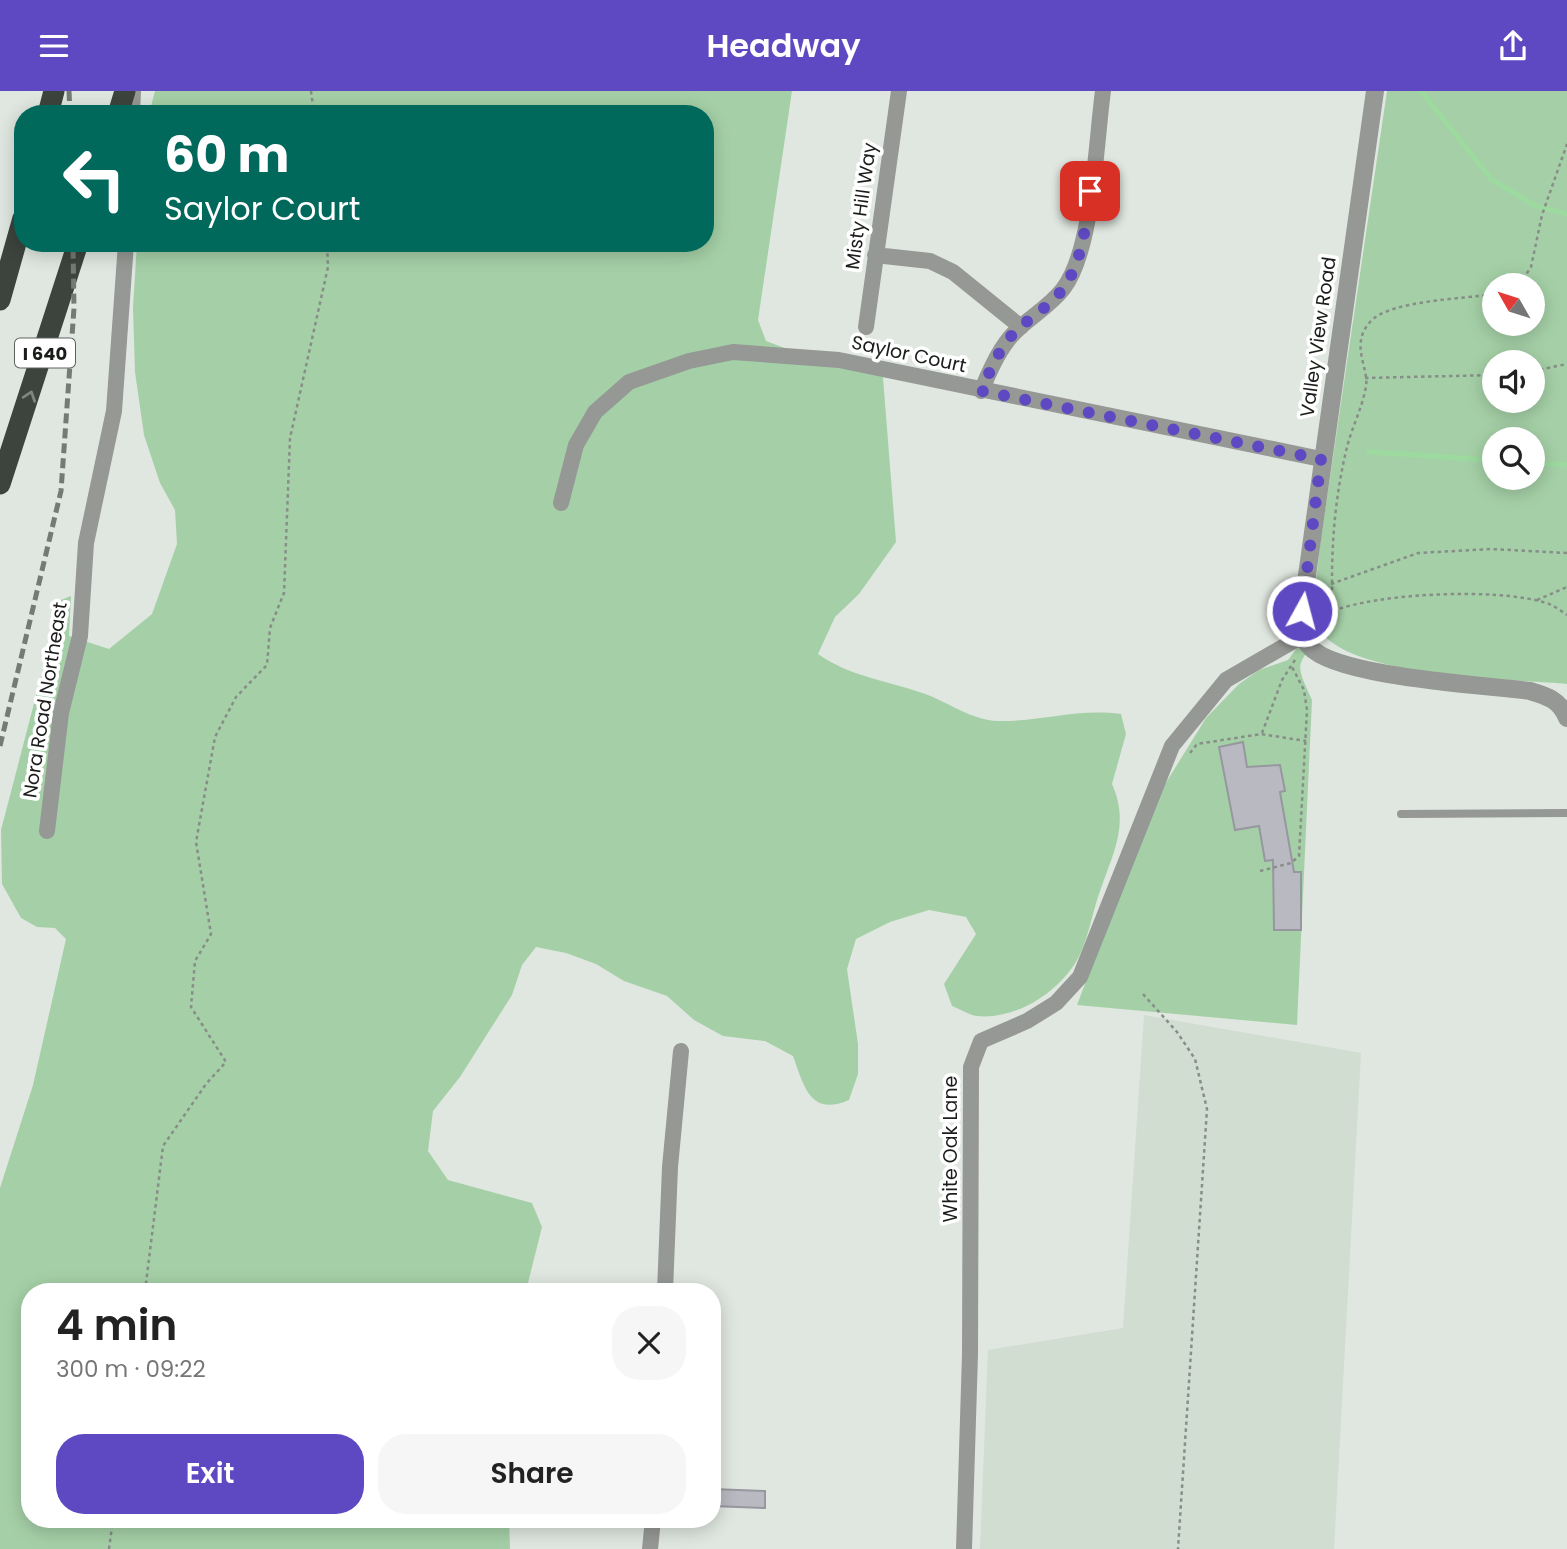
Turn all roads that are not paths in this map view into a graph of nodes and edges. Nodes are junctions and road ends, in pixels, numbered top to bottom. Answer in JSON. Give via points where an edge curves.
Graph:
{"nodes":[{"id":1,"x":899,"y":91,"type":"edge"},
{"id":2,"x":1103,"y":91,"type":"edge"},
{"id":3,"x":1375,"y":91,"type":"edge"},
{"id":4,"x":14,"y":251,"type":"edge"},
{"id":5,"x":76,"y":252,"type":"edge"},
{"id":6,"x":125,"y":252,"type":"edge"},
{"id":7,"x":875,"y":255,"type":"junction"},
{"id":8,"x":0,"y":300,"type":"edge"},
{"id":9,"x":866,"y":327,"type":"dead end"},
{"id":10,"x":1021,"y":327,"type":"junction"},
{"id":11,"x":981,"y":391,"type":"junction"},
{"id":12,"x":1321,"y":459,"type":"junction"},
{"id":13,"x":0,"y":484,"type":"edge"},
{"id":14,"x":561,"y":503,"type":"dead end"},
{"id":15,"x":1302,"y":636,"type":"junction"},
{"id":16,"x":1567,"y":718,"type":"edge"},
{"id":17,"x":1567,"y":813,"type":"edge"},
{"id":18,"x":1401,"y":814,"type":"dead end"},
{"id":19,"x":47,"y":831,"type":"dead end"},
{"id":20,"x":681,"y":1051,"type":"dead end"},
{"id":21,"x":665,"y":1283,"type":"edge"},
{"id":22,"x":652,"y":1528,"type":"edge"},
{"id":23,"x":650,"y":1549,"type":"edge"},
{"id":24,"x":964,"y":1549,"type":"edge"}],
"edges":[{"from":1,"to":7,"type":"street","name":"Misty Hill Way"},
{"from":2,"to":10,"type":"street","via":[[1083,241],[1063,289]]},
{"from":3,"to":12,"type":"street","name":"Valley View Road"},
{"from":4,"to":8,"type":"highway"},
{"from":13,"to":5,"type":"highway","number":"I 640","one_way":true},
{"from":6,"to":19,"type":"street","name":"Nora Road Northeast","via":[[114,411],[86,543],[80,636],[61,713]]},
{"from":7,"to":9,"type":"street","name":"Misty Hill Way"},
{"from":7,"to":10,"type":"street","via":[[930,261],[953,272]]},
{"from":10,"to":11,"type":"street","via":[[1001,349]]},
{"from":11,"to":12,"type":"street","name":"Saylor Court"},
{"from":11,"to":14,"type":"street","name":"Saylor Court","via":[[839,361],[733,352],[689,361],[629,381],[595,412],[576,445]]},
{"from":12,"to":15,"type":"street","name":"Valley View Road"},
{"from":15,"to":16,"type":"street","via":[[1327,659],[1366,669],[1550,697]]},
{"from":15,"to":24,"type":"street","name":"White Oak Lane","via":[[1226,680],[1172,747],[1080,977],[1056,1003],[981,1041],[971,1067]]},
{"from":17,"to":18,"type":"lane"},
{"from":20,"to":21,"type":"street"},
{"from":22,"to":23,"type":"street"}]}
